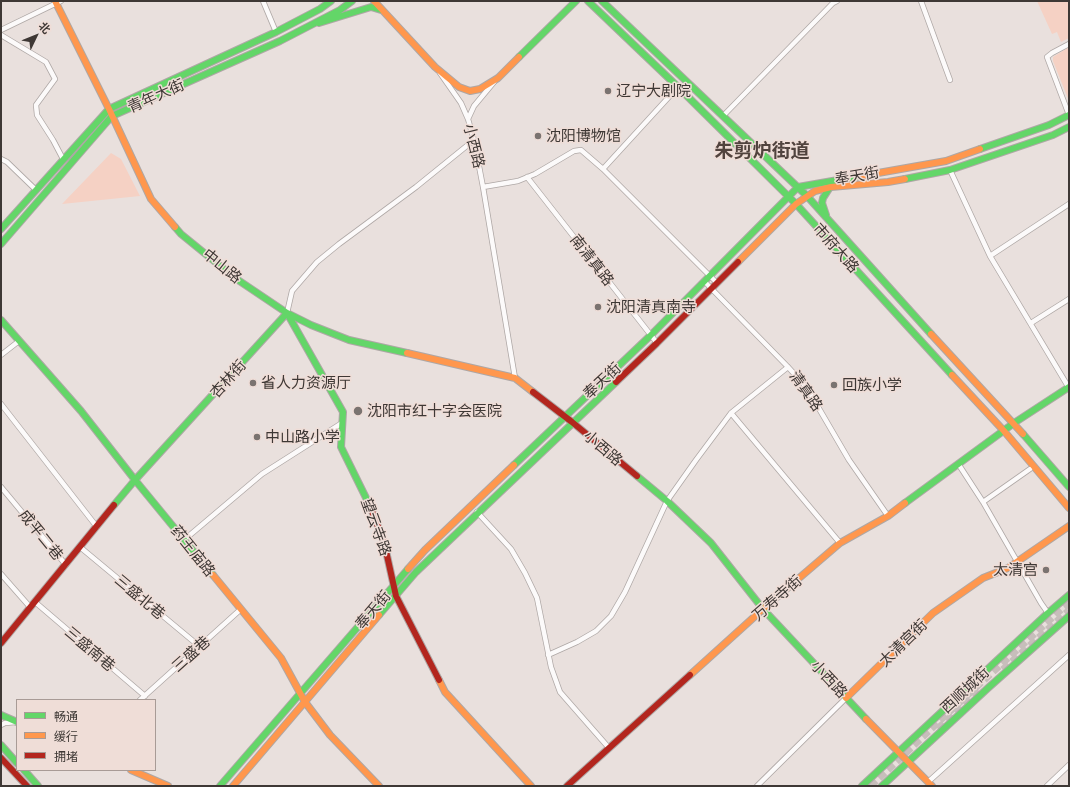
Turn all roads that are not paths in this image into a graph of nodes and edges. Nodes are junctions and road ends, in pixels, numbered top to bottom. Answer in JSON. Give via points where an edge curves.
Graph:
{"nodes":[{"id":1,"x":263,"y":1,"type":"edge"},
{"id":2,"x":331,"y":1,"type":"edge"},
{"id":3,"x":352,"y":1,"type":"edge"},
{"id":4,"x":374,"y":1,"type":"edge"},
{"id":5,"x":576,"y":1,"type":"edge"},
{"id":6,"x":588,"y":1,"type":"edge"},
{"id":7,"x":602,"y":1,"type":"edge"},
{"id":8,"x":838,"y":1,"type":"edge"},
{"id":9,"x":921,"y":1,"type":"edge"},
{"id":10,"x":57,"y":2,"type":"edge"},
{"id":11,"x":382,"y":11,"type":"junction"},
{"id":12,"x":312,"y":26,"type":"junction"},
{"id":13,"x":1,"y":30,"type":"edge"},
{"id":14,"x":276,"y":32,"type":"junction"},
{"id":15,"x":1,"y":35,"type":"edge"},
{"id":16,"x":1069,"y":44,"type":"edge"},
{"id":17,"x":435,"y":67,"type":"junction"},
{"id":18,"x":498,"y":78,"type":"junction"},
{"id":19,"x":950,"y":80,"type":"dead end"},
{"id":20,"x":678,"y":87,"type":"junction"},
{"id":21,"x":109,"y":109,"type":"junction"},
{"id":22,"x":1069,"y":115,"type":"edge"},
{"id":23,"x":112,"y":116,"type":"junction"},
{"id":24,"x":723,"y":116,"type":"junction"},
{"id":25,"x":468,"y":119,"type":"junction"},
{"id":26,"x":1069,"y":127,"type":"edge"},
{"id":27,"x":474,"y":140,"type":"junction"},
{"id":28,"x":1,"y":159,"type":"edge"},
{"id":29,"x":62,"y":159,"type":"junction"},
{"id":30,"x":603,"y":169,"type":"junction"},
{"id":31,"x":950,"y":170,"type":"junction"},
{"id":32,"x":527,"y":177,"type":"junction"},
{"id":33,"x":483,"y":186,"type":"junction"},
{"id":34,"x":798,"y":187,"type":"junction"},
{"id":35,"x":831,"y":187,"type":"junction"},
{"id":36,"x":36,"y":190,"type":"junction"},
{"id":37,"x":788,"y":196,"type":"junction"},
{"id":38,"x":807,"y":196,"type":"junction"},
{"id":39,"x":796,"y":204,"type":"junction"},
{"id":40,"x":1069,"y":204,"type":"edge"},
{"id":41,"x":827,"y":218,"type":"junction"},
{"id":42,"x":1,"y":229,"type":"edge"},
{"id":43,"x":1,"y":244,"type":"edge"},
{"id":44,"x":990,"y":256,"type":"junction"},
{"id":45,"x":710,"y":275,"type":"junction"},
{"id":46,"x":704,"y":281,"type":"junction"},
{"id":47,"x":717,"y":283,"type":"junction"},
{"id":48,"x":712,"y":288,"type":"junction"},
{"id":49,"x":1069,"y":299,"type":"edge"},
{"id":50,"x":287,"y":313,"type":"junction"},
{"id":51,"x":1,"y":320,"type":"edge"},
{"id":52,"x":1031,"y":323,"type":"junction"},
{"id":53,"x":650,"y":336,"type":"junction"},
{"id":54,"x":19,"y":341,"type":"junction"},
{"id":55,"x":656,"y":344,"type":"junction"},
{"id":56,"x":1,"y":355,"type":"edge"},
{"id":57,"x":788,"y":366,"type":"junction"},
{"id":58,"x":515,"y":378,"type":"junction"},
{"id":59,"x":1069,"y":387,"type":"edge"},
{"id":60,"x":1,"y":404,"type":"edge"},
{"id":61,"x":731,"y":413,"type":"junction"},
{"id":62,"x":565,"y":417,"type":"junction"},
{"id":63,"x":572,"y":422,"type":"junction"},
{"id":64,"x":342,"y":423,"type":"junction"},
{"id":65,"x":1014,"y":423,"type":"junction"},
{"id":66,"x":1004,"y":431,"type":"junction"},
{"id":67,"x":959,"y":464,"type":"junction"},
{"id":68,"x":1030,"y":469,"type":"dead end"},
{"id":69,"x":135,"y":480,"type":"junction"},
{"id":70,"x":1,"y":487,"type":"edge"},
{"id":71,"x":1069,"y":487,"type":"edge"},
{"id":72,"x":667,"y":501,"type":"junction"},
{"id":73,"x":983,"y":502,"type":"junction"},
{"id":74,"x":1069,"y":508,"type":"edge"},
{"id":75,"x":477,"y":512,"type":"junction"},
{"id":76,"x":888,"y":516,"type":"junction"},
{"id":77,"x":1069,"y":526,"type":"edge"},
{"id":78,"x":97,"y":527,"type":"junction"},
{"id":79,"x":184,"y":540,"type":"junction"},
{"id":80,"x":840,"y":543,"type":"junction"},
{"id":81,"x":80,"y":547,"type":"junction"},
{"id":82,"x":1017,"y":560,"type":"junction"},
{"id":83,"x":66,"y":565,"type":"junction"},
{"id":84,"x":1,"y":574,"type":"edge"},
{"id":85,"x":393,"y":586,"type":"junction"},
{"id":86,"x":1069,"y":595,"type":"edge"},
{"id":87,"x":396,"y":596,"type":"junction"},
{"id":88,"x":32,"y":605,"type":"junction"},
{"id":89,"x":241,"y":609,"type":"junction"},
{"id":90,"x":763,"y":609,"type":"junction"},
{"id":91,"x":1048,"y":613,"type":"junction"},
{"id":92,"x":1069,"y":616,"type":"edge"},
{"id":93,"x":1,"y":643,"type":"edge"},
{"id":94,"x":199,"y":646,"type":"junction"},
{"id":95,"x":548,"y":655,"type":"junction"},
{"id":96,"x":1069,"y":655,"type":"edge"},
{"id":97,"x":300,"y":694,"type":"junction"},
{"id":98,"x":145,"y":696,"type":"junction"},
{"id":99,"x":846,"y":698,"type":"junction"},
{"id":100,"x":141,"y":699,"type":"edge"},
{"id":101,"x":304,"y":702,"type":"junction"},
{"id":102,"x":1,"y":715,"type":"edge"},
{"id":103,"x":16,"y":722,"type":"edge"},
{"id":104,"x":16,"y":722,"type":"edge"},
{"id":105,"x":1,"y":725,"type":"edge"},
{"id":106,"x":1,"y":745,"type":"edge"},
{"id":107,"x":609,"y":748,"type":"junction"},
{"id":108,"x":898,"y":752,"type":"junction"},
{"id":109,"x":1,"y":758,"type":"edge"},
{"id":110,"x":908,"y":761,"type":"junction"},
{"id":111,"x":16,"y":762,"type":"edge"},
{"id":112,"x":1069,"y":765,"type":"edge"},
{"id":113,"x":25,"y":771,"type":"edge"},
{"id":114,"x":134,"y":771,"type":"edge"},
{"id":115,"x":930,"y":784,"type":"edge"},
{"id":116,"x":27,"y":786,"type":"edge"},
{"id":117,"x":38,"y":786,"type":"edge"},
{"id":118,"x":168,"y":786,"type":"edge"},
{"id":119,"x":220,"y":786,"type":"edge"},
{"id":120,"x":233,"y":786,"type":"edge"},
{"id":121,"x":378,"y":786,"type":"edge"},
{"id":122,"x":531,"y":786,"type":"edge"},
{"id":123,"x":567,"y":786,"type":"edge"},
{"id":124,"x":757,"y":786,"type":"edge"},
{"id":125,"x":862,"y":786,"type":"edge"},
{"id":126,"x":882,"y":786,"type":"edge"},
{"id":127,"x":1047,"y":786,"type":"edge"}],
"edges":[{"from":1,"to":14,"type":"street"},
{"from":2,"to":14,"type":"main road","name":"青年大街"},
{"from":3,"to":12,"type":"main road","name":"青年大街"},
{"from":4,"to":11,"type":"main road"},
{"from":5,"to":18,"type":"main road"},
{"from":6,"to":20,"type":"main road","name":"市府大路"},
{"from":7,"to":24,"type":"main road","name":"市府大路"},
{"from":8,"to":24,"type":"street","via":[[833,3]]},
{"from":9,"to":19,"type":"street"},
{"from":10,"to":13,"type":"street"},
{"from":10,"to":21,"type":"main road","name":"中山路"},
{"from":11,"to":12,"type":"main road","via":[[371,7]]},
{"from":11,"to":17,"type":"main road"},
{"from":12,"to":23,"type":"main road","name":"青年大街"},
{"from":14,"to":21,"type":"main road","name":"青年大街"},
{"from":15,"to":29,"type":"street","via":[[46,62],[55,79],[36,105],[37,115]]},
{"from":16,"to":22,"type":"street","via":[[1047,58]]},
{"from":17,"to":18,"type":"main road","via":[[459,87],[470,91],[480,89]]},
{"from":17,"to":25,"type":"street","name":"小西路","via":[[461,103]]},
{"from":18,"to":25,"type":"street","via":[[474,106]]},
{"from":20,"to":30,"type":"street"},
{"from":20,"to":37,"type":"main road","name":"市府大路"},
{"from":21,"to":23,"type":"main road","name":"中山路"},
{"from":21,"to":29,"type":"main road","name":"青年大街"},
{"from":22,"to":34,"type":"main road","name":"奉天街","via":[[1049,125],[946,161]]},
{"from":23,"to":43,"type":"main road","name":"青年大街"},
{"from":23,"to":50,"type":"main road","name":"中山路","via":[[151,199],[181,234],[235,278]]},
{"from":24,"to":34,"type":"main road","name":"市府大路"},
{"from":25,"to":27,"type":"street","name":"小西路"},
{"from":26,"to":31,"type":"main road","name":"奉天街","via":[[1053,135]]},
{"from":27,"to":33,"type":"street","name":"小西路"},
{"from":27,"to":50,"type":"street","name":"杏林街","via":[[317,262],[292,291]]},
{"from":28,"to":36,"type":"street"},
{"from":29,"to":36,"type":"main road","name":"青年大街"},
{"from":30,"to":32,"type":"street","via":[[581,150],[574,151]]},
{"from":30,"to":45,"type":"street"},
{"from":31,"to":35,"type":"main road","name":"奉天街","via":[[888,182]]},
{"from":31,"to":44,"type":"street"},
{"from":32,"to":33,"type":"street","via":[[518,181]]},
{"from":32,"to":53,"type":"street","name":"南清真路"},
{"from":33,"to":58,"type":"street","name":"小西路"},
{"from":34,"to":37,"type":"main road","name":"奉天街"},
{"from":34,"to":38,"type":"main road","name":"市府大路"},
{"from":35,"to":38,"type":"main road","name":"奉天街"},
{"from":35,"to":41,"type":"main road","via":[[822,203]]},
{"from":36,"to":42,"type":"main road","name":"青年大街"},
{"from":37,"to":39,"type":"main road","name":"市府大路"},
{"from":37,"to":45,"type":"main road","name":"奉天街"},
{"from":38,"to":39,"type":"main road","name":"奉天街"},
{"from":38,"to":41,"type":"main road","name":"市府大路"},
{"from":39,"to":47,"type":"main road","name":"奉天街"},
{"from":39,"to":66,"type":"main road","name":"市府大路"},
{"from":40,"to":44,"type":"street"},
{"from":41,"to":65,"type":"main road","name":"市府大路","via":[[956,363]]},
{"from":44,"to":52,"type":"street"},
{"from":45,"to":46,"type":"main road","name":"奉天街"},
{"from":45,"to":47,"type":"street"},
{"from":46,"to":48,"type":"street","name":"清真路"},
{"from":46,"to":53,"type":"main road","name":"奉天街"},
{"from":47,"to":48,"type":"main road","name":"奉天街"},
{"from":48,"to":55,"type":"main road","name":"奉天街"},
{"from":48,"to":57,"type":"street","name":"清真路"},
{"from":49,"to":52,"type":"street"},
{"from":50,"to":58,"type":"main road","name":"中山路","via":[[349,340]]},
{"from":50,"to":64,"type":"main road","name":"望云寺路","via":[[343,412]]},
{"from":50,"to":69,"type":"main road","name":"杏林街"},
{"from":51,"to":54,"type":"main road","name":"药王庙路"},
{"from":52,"to":59,"type":"street"},
{"from":53,"to":55,"type":"street","name":"南清真路"},
{"from":53,"to":62,"type":"main road","name":"奉天街"},
{"from":54,"to":56,"type":"street"},
{"from":54,"to":69,"type":"main road","name":"药王庙路","via":[[82,411]]},
{"from":55,"to":63,"type":"main road","name":"奉天街"},
{"from":57,"to":61,"type":"street"},
{"from":57,"to":76,"type":"street","name":"清真路","via":[[807,388],[849,460]]},
{"from":58,"to":62,"type":"main road","name":"小西路"},
{"from":59,"to":65,"type":"main road","name":"万寿寺街"},
{"from":60,"to":78,"type":"street"},
{"from":61,"to":72,"type":"street"},
{"from":61,"to":80,"type":"street"},
{"from":62,"to":63,"type":"main road","name":"小西路"},
{"from":62,"to":85,"type":"main road","name":"奉天街","via":[[425,550]]},
{"from":63,"to":72,"type":"main road","name":"小西路"},
{"from":63,"to":75,"type":"main road","name":"奉天街"},
{"from":64,"to":79,"type":"street","via":[[262,474]]},
{"from":64,"to":85,"type":"main road","name":"望云寺路","via":[[341,447],[374,515],[384,542]]},
{"from":65,"to":66,"type":"main road","name":"万寿寺街"},
{"from":65,"to":71,"type":"main road","name":"市府大路"},
{"from":66,"to":67,"type":"main road","name":"万寿寺街"},
{"from":66,"to":74,"type":"main road","name":"市府大路"},
{"from":67,"to":73,"type":"street"},
{"from":67,"to":76,"type":"main road","name":"万寿寺街"},
{"from":68,"to":73,"type":"street"},
{"from":69,"to":78,"type":"main road","name":"杏林街"},
{"from":69,"to":79,"type":"main road","name":"药王庙路"},
{"from":70,"to":83,"type":"street","name":"成平二巷"},
{"from":72,"to":90,"type":"main road","name":"小西路","via":[[711,543]]},
{"from":72,"to":95,"type":"street","via":[[625,592],[611,616],[596,631]]},
{"from":73,"to":82,"type":"street"},
{"from":75,"to":87,"type":"main road","name":"奉天街","via":[[416,572]]},
{"from":75,"to":95,"type":"street","via":[[511,549],[525,572],[537,598]]},
{"from":76,"to":80,"type":"main road","name":"万寿寺街"},
{"from":77,"to":82,"type":"main road","name":"太清宫街"},
{"from":78,"to":81,"type":"main road","name":"杏林街"},
{"from":79,"to":89,"type":"main road","name":"药王庙路"},
{"from":80,"to":90,"type":"main road","name":"万寿寺街"},
{"from":81,"to":83,"type":"main road","name":"杏林街"},
{"from":81,"to":94,"type":"street","name":"三盛北巷"},
{"from":82,"to":91,"type":"street"},
{"from":82,"to":99,"type":"main road","name":"太清宫街","via":[[1008,568],[983,578],[933,613]]},
{"from":83,"to":88,"type":"main road","name":"杏林街"},
{"from":84,"to":88,"type":"street","name":"三盛南巷"},
{"from":85,"to":87,"type":"main road","name":"望云寺路"},
{"from":85,"to":97,"type":"main road","name":"奉天街"},
{"from":86,"to":91,"type":"main road","name":"西顺城街"},
{"from":87,"to":101,"type":"main road","name":"奉天街"},
{"from":87,"to":122,"type":"main road","name":"望云寺路","via":[[445,692]]},
{"from":88,"to":93,"type":"main road","name":"杏林街"},
{"from":88,"to":98,"type":"street","name":"三盛南巷"},
{"from":89,"to":94,"type":"street","name":"三盛巷"},
{"from":89,"to":97,"type":"main road","name":"药王庙路","via":[[281,658]]},
{"from":90,"to":99,"type":"main road","name":"小西路"},
{"from":90,"to":107,"type":"main road","name":"万寿寺街"},
{"from":91,"to":108,"type":"main road","name":"西顺城街"},
{"from":92,"to":110,"type":"main road","name":"西顺城街"},
{"from":94,"to":98,"type":"street","name":"三盛巷"},
{"from":95,"to":107,"type":"street","via":[[560,692]]},
{"from":96,"to":115,"type":"street"},
{"from":97,"to":101,"type":"main road","name":"药王庙路"},
{"from":97,"to":119,"type":"main road","name":"奉天街"},
{"from":98,"to":100,"type":"street","name":"三盛巷"},
{"from":99,"to":108,"type":"main road","name":"小西路"},
{"from":99,"to":124,"type":"street","name":"太清宫街"},
{"from":101,"to":120,"type":"main road","name":"奉天街"},
{"from":101,"to":121,"type":"main road","name":"药王庙路"},
{"from":102,"to":103,"type":"main road"},
{"from":104,"to":105,"type":"street"},
{"from":106,"to":111,"type":"main road"},
{"from":107,"to":123,"type":"main road","name":"万寿寺街"},
{"from":108,"to":110,"type":"main road","name":"小西路"},
{"from":108,"to":125,"type":"main road","name":"西顺城街"},
{"from":109,"to":116,"type":"main road"},
{"from":110,"to":115,"type":"main road","name":"小西路"},
{"from":110,"to":126,"type":"main road","name":"西顺城街"},
{"from":112,"to":127,"type":"street"},
{"from":113,"to":117,"type":"main road"},
{"from":114,"to":118,"type":"main road"}]}
